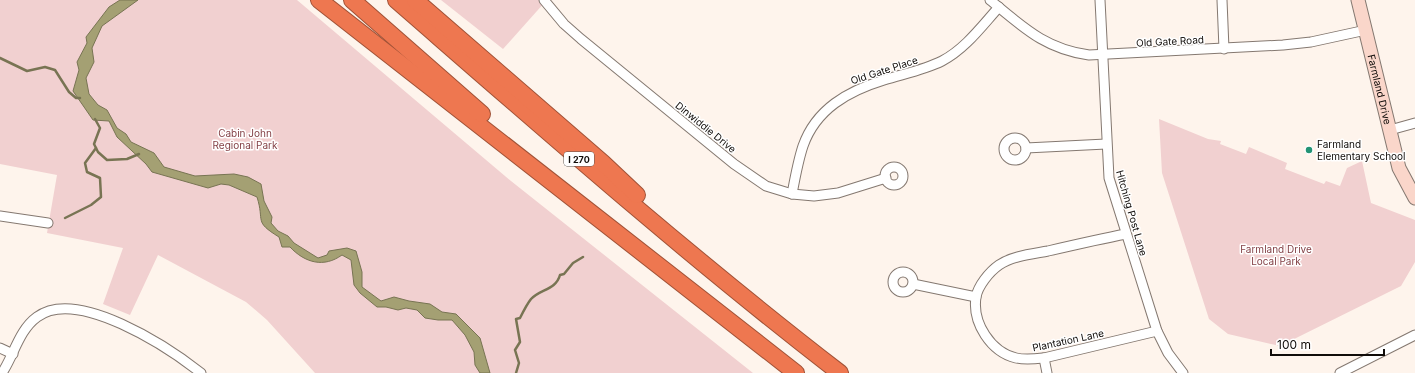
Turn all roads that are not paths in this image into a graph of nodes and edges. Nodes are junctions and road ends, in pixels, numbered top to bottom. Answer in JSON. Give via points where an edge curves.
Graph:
{"nodes":[{"id":1,"x":319,"y":0,"type":"edge"},
{"id":2,"x":352,"y":0,"type":"edge"},
{"id":3,"x":396,"y":0,"type":"edge"},
{"id":4,"x":415,"y":0,"type":"edge"},
{"id":5,"x":544,"y":0,"type":"edge"},
{"id":6,"x":990,"y":0,"type":"edge"},
{"id":7,"x":1100,"y":0,"type":"edge"},
{"id":8,"x":1222,"y":0,"type":"edge"},
{"id":9,"x":1358,"y":0,"type":"edge"},
{"id":10,"x":999,"y":7,"type":"junction"},
{"id":11,"x":1366,"y":30,"type":"junction"},
{"id":12,"x":1224,"y":49,"type":"junction"},
{"id":13,"x":1103,"y":55,"type":"junction"},
{"id":14,"x":1415,"y":123,"type":"edge"},
{"id":15,"x":1390,"y":130,"type":"junction"},
{"id":16,"x":1106,"y":144,"type":"junction"},
{"id":17,"x":1026,"y":148,"type":"dead end"},
{"id":18,"x":886,"y":178,"type":"dead end"},
{"id":19,"x":792,"y":194,"type":"junction"},
{"id":20,"x":1415,"y":198,"type":"edge"},
{"id":21,"x":0,"y":216,"type":"edge"},
{"id":22,"x":48,"y":223,"type":"dead end"},
{"id":23,"x":606,"y":224,"type":"junction"},
{"id":24,"x":1126,"y":234,"type":"junction"},
{"id":25,"x":913,"y":284,"type":"dead end"},
{"id":26,"x":976,"y":297,"type":"junction"},
{"id":27,"x":766,"y":315,"type":"junction"},
{"id":28,"x":1157,"y":331,"type":"junction"},
{"id":29,"x":1415,"y":335,"type":"edge"},
{"id":30,"x":0,"y":348,"type":"edge"},
{"id":31,"x":13,"y":354,"type":"junction"},
{"id":32,"x":1044,"y":358,"type":"junction"},
{"id":33,"x":2,"y":373,"type":"edge"},
{"id":34,"x":201,"y":373,"type":"edge"},
{"id":35,"x":796,"y":373,"type":"edge"},
{"id":36,"x":840,"y":373,"type":"edge"},
{"id":37,"x":1047,"y":373,"type":"edge"},
{"id":38,"x":1183,"y":373,"type":"edge"},
{"id":39,"x":1340,"y":373,"type":"edge"}],
"edges":[{"from":1,"to":23,"type":"highway"},
{"from":2,"to":23,"type":"highway"},
{"from":3,"to":27,"type":"highway","number":"I 270","via":[[594,172]]},
{"from":4,"to":27,"type":"highway","number":"I 270","via":[[603,163]]},
{"from":5,"to":19,"type":"street","name":"Dinwiddie Drive","via":[[564,24],[581,39],[734,164],[766,186]]},
{"from":6,"to":10,"type":"street","name":"Old Gate Road"},
{"from":7,"to":13,"type":"street","name":"Hitching Post Lane"},
{"from":8,"to":12,"type":"street"},
{"from":9,"to":11,"type":"street","name":"Farmland Drive"},
{"from":10,"to":13,"type":"street","name":"Old Gate Road","via":[[1032,34],[1052,46],[1079,54]]},
{"from":10,"to":19,"type":"street","name":"Old Gate Place","via":[[964,46],[952,55],[928,67],[865,86],[841,97],[822,113],[803,146]]},
{"from":11,"to":12,"type":"street","name":"Old Gate Road","via":[[1311,42]]},
{"from":11,"to":15,"type":"street","name":"Farmland Drive"},
{"from":12,"to":13,"type":"street","name":"Old Gate Road"},
{"from":13,"to":16,"type":"street","name":"Hitching Post Lane"},
{"from":14,"to":15,"type":"street"},
{"from":15,"to":20,"type":"street","name":"Farmland Drive","via":[[1400,168]]},
{"from":16,"to":17,"type":"street"},
{"from":16,"to":24,"type":"street","name":"Hitching Post Lane","via":[[1109,178]]},
{"from":18,"to":19,"type":"street","name":"Dinwiddie Drive","via":[[826,195]]},
{"from":21,"to":22,"type":"street"},
{"from":23,"to":35,"type":"highway"},
{"from":24,"to":26,"type":"street","via":[[1007,261],[994,269]]},
{"from":24,"to":28,"type":"street","name":"Hitching Post Lane"},
{"from":25,"to":26,"type":"street"},
{"from":26,"to":32,"type":"street","name":"Plantation Lane","via":[[978,322],[985,336],[996,348],[1017,358]]},
{"from":27,"to":36,"type":"highway","number":"I 270"},
{"from":28,"to":32,"type":"street","name":"Plantation Lane"},
{"from":28,"to":38,"type":"street","name":"Hitching Post Lane","via":[[1168,353]]},
{"from":29,"to":39,"type":"street"},
{"from":30,"to":31,"type":"street"},
{"from":31,"to":33,"type":"street"},
{"from":31,"to":34,"type":"street","via":[[21,336],[37,317],[53,309],[73,308],[134,330],[168,349]]},
{"from":32,"to":37,"type":"street"}]}
